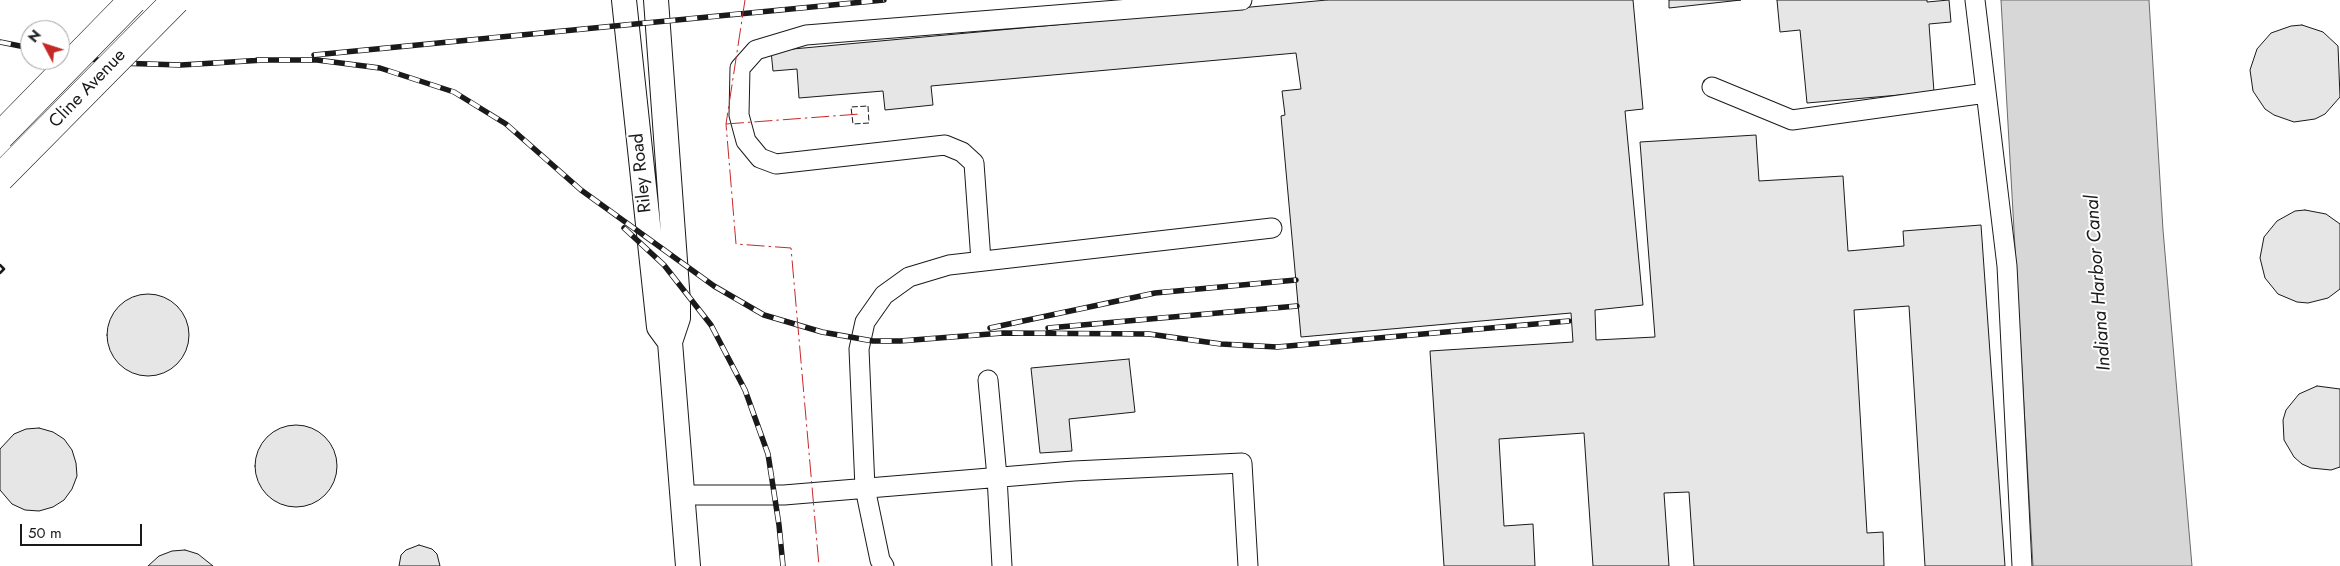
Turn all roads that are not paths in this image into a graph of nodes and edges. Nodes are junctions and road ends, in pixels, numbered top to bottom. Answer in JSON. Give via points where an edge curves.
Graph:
{"nodes":[{"id":1,"x":133,"y":0,"type":"edge"},
{"id":2,"x":176,"y":0,"type":"edge"},
{"id":3,"x":624,"y":0,"type":"edge"},
{"id":4,"x":656,"y":0,"type":"edge"},
{"id":5,"x":1242,"y":0,"type":"edge"},
{"id":6,"x":1975,"y":0,"type":"edge"},
{"id":7,"x":1712,"y":87,"type":"dead end"},
{"id":8,"x":1986,"y":93,"type":"junction"},
{"id":9,"x":0,"y":136,"type":"edge"},
{"id":10,"x":0,"y":178,"type":"edge"},
{"id":11,"x":1272,"y":228,"type":"dead end"},
{"id":12,"x":981,"y":261,"type":"junction"},
{"id":13,"x":670,"y":342,"type":"junction"},
{"id":14,"x":988,"y":380,"type":"dead end"},
{"id":15,"x":997,"y":477,"type":"junction"},
{"id":16,"x":865,"y":488,"type":"junction"},
{"id":17,"x":682,"y":496,"type":"junction"},
{"id":18,"x":688,"y":566,"type":"edge"},
{"id":19,"x":884,"y":566,"type":"edge"},
{"id":20,"x":1002,"y":566,"type":"edge"},
{"id":21,"x":1248,"y":566,"type":"edge"},
{"id":22,"x":2022,"y":566,"type":"edge"}],
"edges":[{"from":1,"to":9,"type":"highway","bridge":true},
{"from":2,"to":10,"type":"highway","name":"Cline Avenue","bridge":true},
{"from":3,"to":13,"type":"main road","name":"Riley Road","via":[[659,327]]},
{"from":4,"to":13,"type":"main road","name":"Riley Road","via":[[678,302],[678,318]]},
{"from":5,"to":12,"type":"lane","via":[[806,35],[756,50],[740,68],[740,115],[746,141],[760,158],[776,164],[944,144],[974,163]]},
{"from":6,"to":8,"type":"lane"},
{"from":7,"to":8,"type":"lane","via":[[1792,120]]},
{"from":8,"to":22,"type":"lane","via":[[2007,266]]},
{"from":11,"to":12,"type":"lane"},
{"from":12,"to":16,"type":"lane","via":[[950,265],[909,277],[884,296],[865,322],[859,348]]},
{"from":13,"to":17,"type":"main road","name":"Riley Road"},
{"from":14,"to":15,"type":"lane"},
{"from":15,"to":16,"type":"lane"},
{"from":15,"to":20,"type":"lane"},
{"from":15,"to":21,"type":"lane","via":[[1242,463]]},
{"from":16,"to":17,"type":"lane","via":[[784,495]]},
{"from":16,"to":19,"type":"lane"},
{"from":17,"to":18,"type":"main road","name":"Riley Road"}]}
